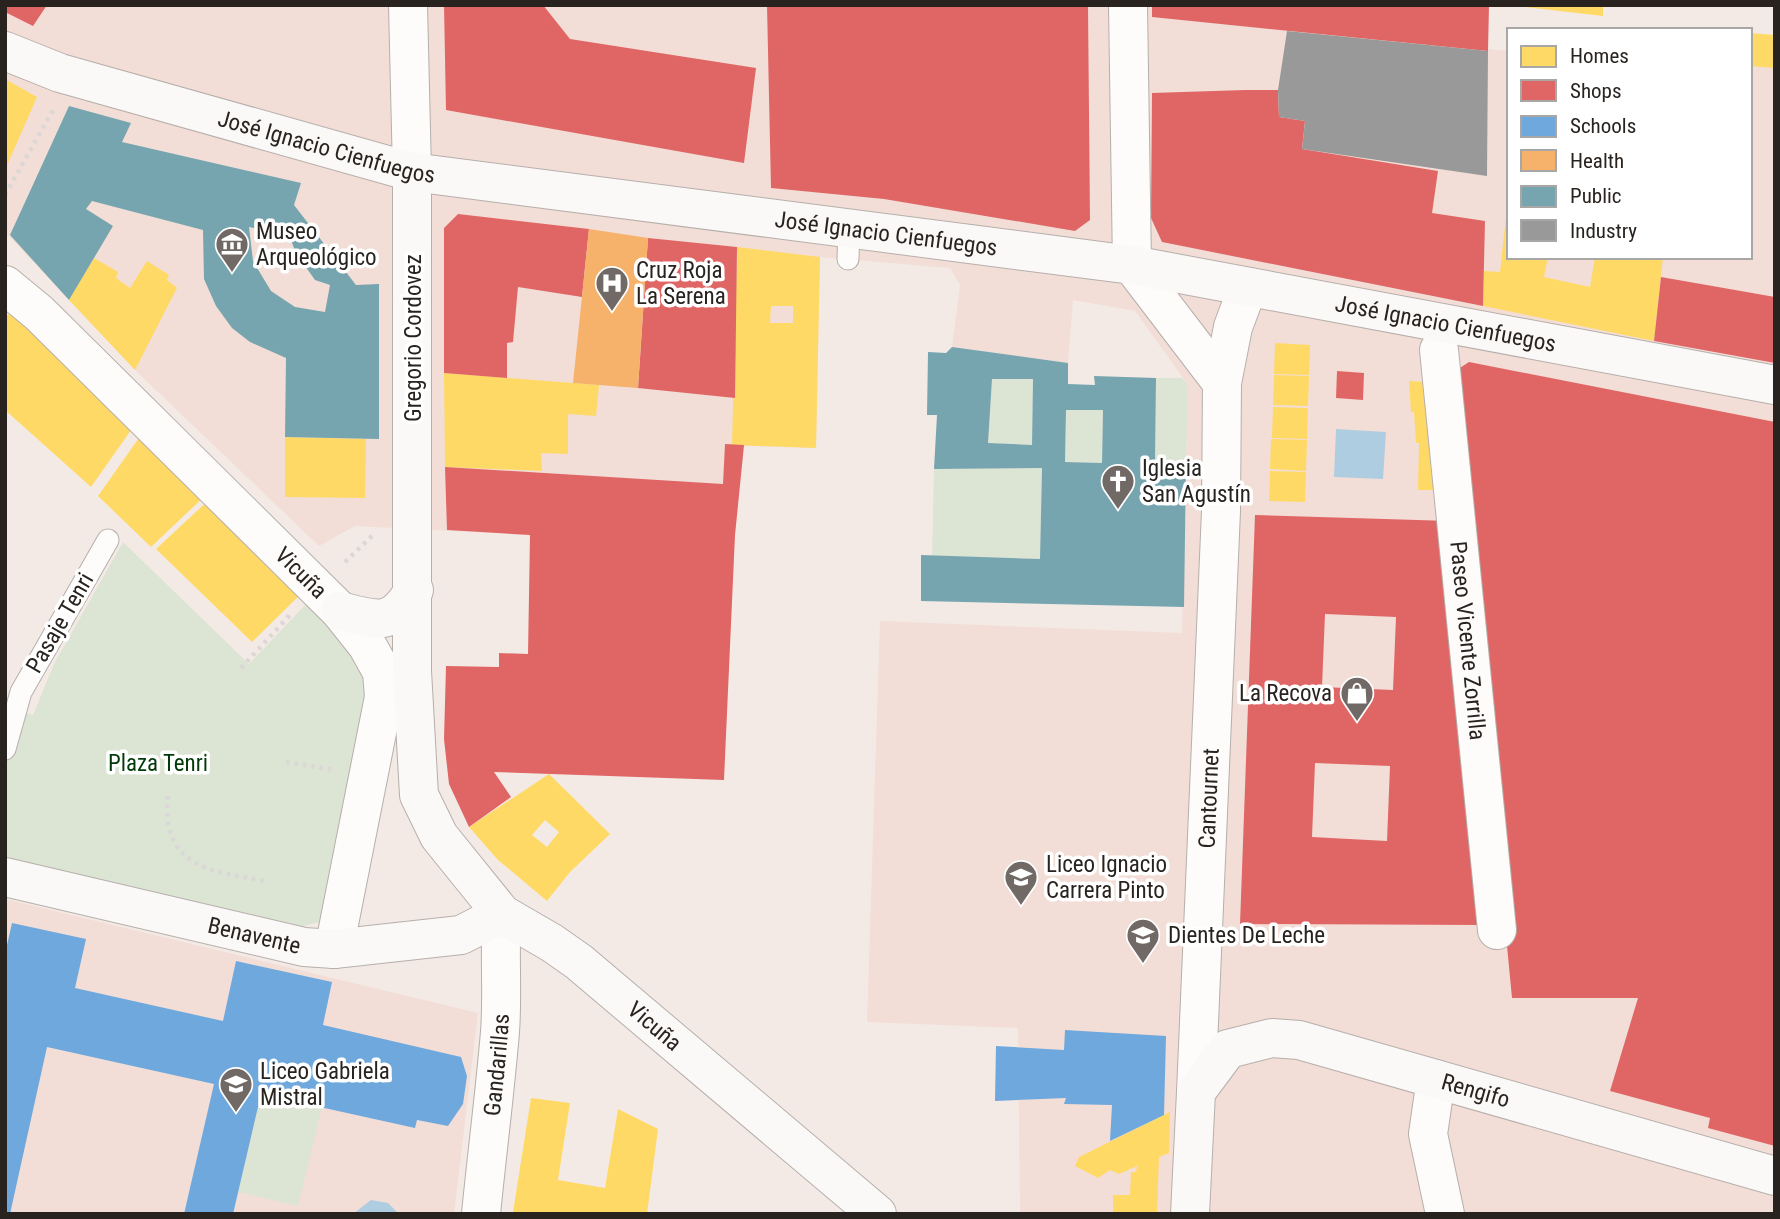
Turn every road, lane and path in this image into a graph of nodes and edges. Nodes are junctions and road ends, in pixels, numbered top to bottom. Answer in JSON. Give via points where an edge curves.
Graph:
{"nodes":[{"id":1,"x":408,"y":5,"type":"edge"},
{"id":2,"x":1128,"y":5,"type":"edge"},
{"id":3,"x":5,"y":51,"type":"edge"},
{"id":4,"x":60,"y":73,"type":"junction"},
{"id":5,"x":412,"y":172,"type":"junction"},
{"id":6,"x":5,"y":195,"type":"edge"},
{"id":7,"x":1132,"y":265,"type":"junction"},
{"id":8,"x":5,"y":285,"type":"edge"},
{"id":9,"x":1248,"y":286,"type":"junction"},
{"id":10,"x":1438,"y":350,"type":"dead end"},
{"id":11,"x":1222,"y":383,"type":"junction"},
{"id":12,"x":1775,"y":385,"type":"edge"},
{"id":13,"x":379,"y":529,"type":"dead end"},
{"id":14,"x":108,"y":540,"type":"dead end"},
{"id":15,"x":340,"y":568,"type":"dead end"},
{"id":16,"x":414,"y":590,"type":"junction"},
{"id":17,"x":298,"y":607,"type":"dead end"},
{"id":18,"x":340,"y":611,"type":"junction"},
{"id":19,"x":242,"y":667,"type":"dead end"},
{"id":20,"x":412,"y":671,"type":"joint"},
{"id":21,"x":5,"y":749,"type":"edge"},
{"id":22,"x":286,"y":762,"type":"dead end"},
{"id":23,"x":338,"y":771,"type":"dead end"},
{"id":24,"x":168,"y":796,"type":"dead end"},
{"id":25,"x":5,"y":877,"type":"edge"},
{"id":26,"x":265,"y":881,"type":"dead end"},
{"id":27,"x":502,"y":914,"type":"junction"},
{"id":28,"x":1497,"y":930,"type":"dead end"},
{"id":29,"x":334,"y":949,"type":"junction"},
{"id":30,"x":1436,"y":1079,"type":"junction"},
{"id":31,"x":1196,"y":1092,"type":"junction"},
{"id":32,"x":1775,"y":1176,"type":"edge"},
{"id":33,"x":481,"y":1214,"type":"edge"},
{"id":34,"x":877,"y":1214,"type":"edge"},
{"id":35,"x":1190,"y":1214,"type":"edge"},
{"id":36,"x":1444,"y":1214,"type":"edge"}],
"edges":[{"from":1,"to":5,"type":"street","name":"Gregorio Cordovez"},
{"from":2,"to":7,"type":"street"},
{"from":3,"to":4,"type":"street","name":"José Ignacio Cienfuegos"},
{"from":4,"to":5,"type":"street","name":"José Ignacio Cienfuegos"},
{"from":4,"to":6,"type":"path","via":[[61,97]]},
{"from":5,"to":7,"type":"street","name":"José Ignacio Cienfuegos","via":[[848,244]]},
{"from":5,"to":16,"type":"street","name":"Gregorio Cordovez"},
{"from":7,"to":9,"type":"street","name":"José Ignacio Cienfuegos"},
{"from":7,"to":11,"type":"street"},
{"from":8,"to":18,"type":"street","name":"Vicuña","via":[[39,313]]},
{"from":9,"to":11,"type":"street","name":"Cantournet","via":[[1233,327]]},
{"from":9,"to":12,"type":"street","name":"José Ignacio Cienfuegos"},
{"from":10,"to":28,"type":"street","name":"Paseo Vicente Zorrilla"},
{"from":11,"to":31,"type":"street","name":"Cantournet","via":[[1221,511]]},
{"from":13,"to":15,"type":"path"},
{"from":14,"to":21,"type":"lane","name":"Pasaje Tenri","via":[[21,692]]},
{"from":16,"to":18,"type":"street","via":[[402,610],[376,620]]},
{"from":16,"to":20,"type":"street","name":"Gregorio Cordovez"},
{"from":17,"to":19,"type":"path"},
{"from":18,"to":29,"type":"street","name":"Vicuña","via":[[382,671],[384,697]]},
{"from":20,"to":27,"type":"street","name":"Vicuña","via":[[419,795],[439,836]]},
{"from":22,"to":23,"type":"path"},
{"from":24,"to":26,"type":"path","via":[[166,816],[177,850],[206,871]]},
{"from":25,"to":29,"type":"street","name":"Benavente","via":[[264,939]]},
{"from":27,"to":29,"type":"street","name":"Benavente","via":[[461,935]]},
{"from":27,"to":33,"type":"street","name":"Gandarillas","via":[[500,1032]]},
{"from":27,"to":34,"type":"street","name":"Vicuña","via":[[579,962]]},
{"from":30,"to":31,"type":"street","name":"Rengifo","via":[[1300,1040],[1272,1038],[1228,1049]]},
{"from":30,"to":32,"type":"street","name":"Rengifo"},
{"from":30,"to":36,"type":"street","via":[[1428,1134]]},
{"from":31,"to":35,"type":"street","name":"Cantournet"}]}
